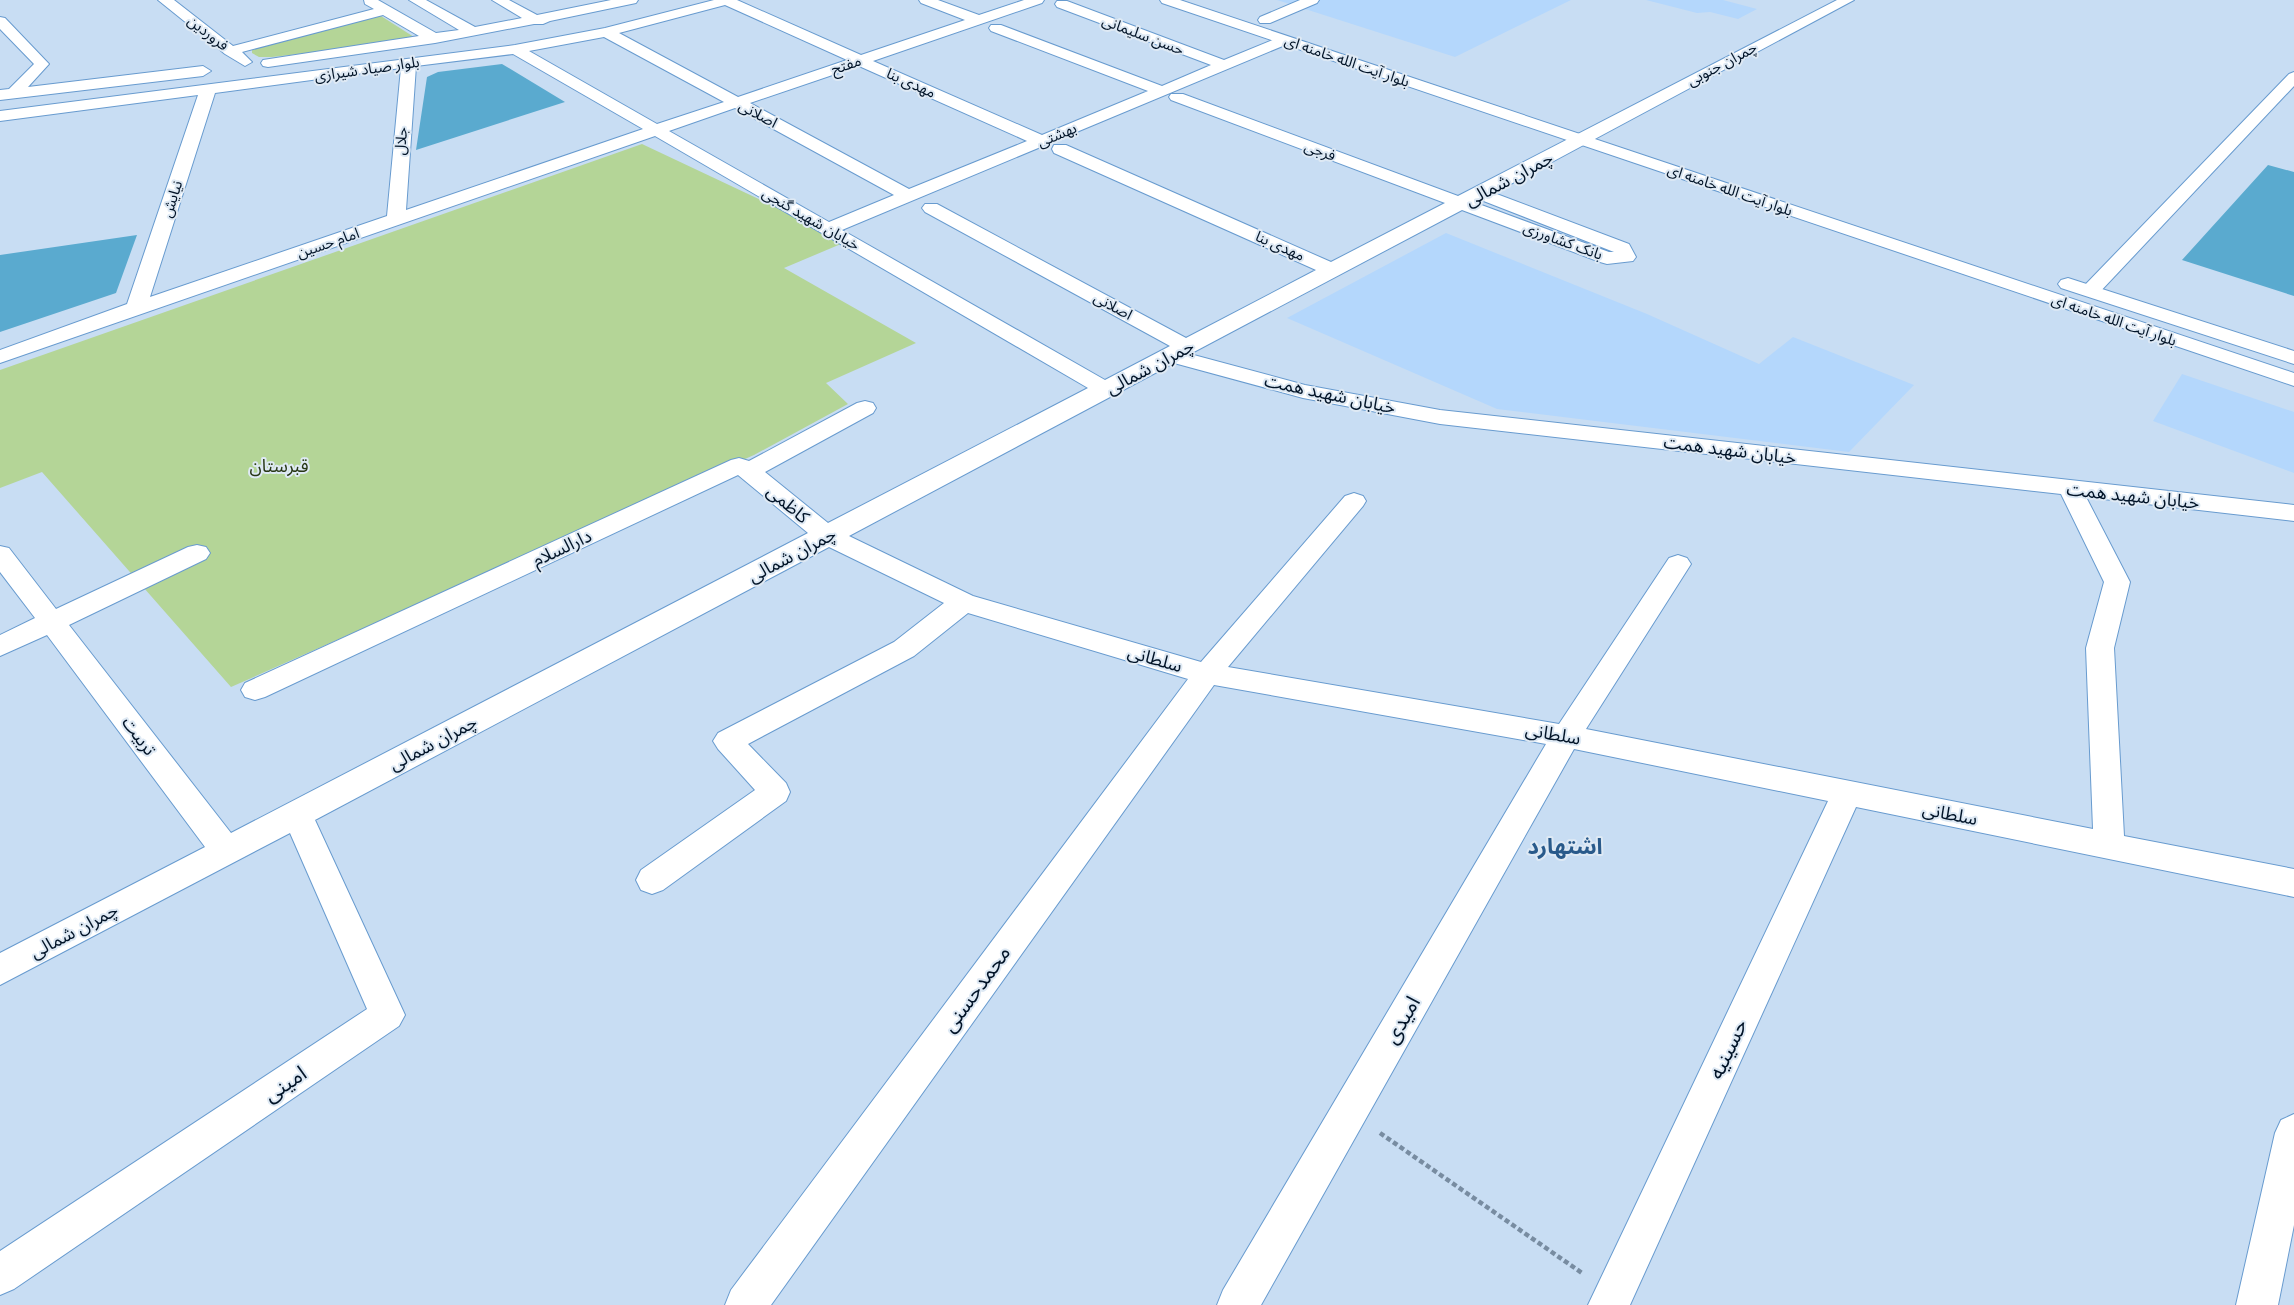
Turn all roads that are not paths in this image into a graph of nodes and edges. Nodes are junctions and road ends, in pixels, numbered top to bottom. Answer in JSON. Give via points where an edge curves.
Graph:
{"nodes":[{"id":1,"x":165,"y":0,"type":"edge"},
{"id":2,"x":369,"y":0,"type":"edge"},
{"id":3,"x":416,"y":0,"type":"edge"},
{"id":4,"x":499,"y":0,"type":"edge"},
{"id":5,"x":631,"y":0,"type":"edge"},
{"id":6,"x":728,"y":0,"type":"edge"},
{"id":7,"x":926,"y":0,"type":"edge"},
{"id":8,"x":1037,"y":0,"type":"edge"},
{"id":9,"x":1167,"y":0,"type":"edge"},
{"id":10,"x":1207,"y":0,"type":"edge"},
{"id":11,"x":1312,"y":0,"type":"edge"},
{"id":12,"x":1847,"y":0,"type":"edge"},
{"id":13,"x":546,"y":3,"type":"dead end"},
{"id":14,"x":616,"y":3,"type":"junction"},
{"id":15,"x":1062,"y":4,"type":"dead end"},
{"id":16,"x":385,"y":10,"type":"junction"},
{"id":17,"x":566,"y":13,"type":"junction"},
{"id":18,"x":536,"y":20,"type":"junction"},
{"id":19,"x":978,"y":20,"type":"junction"},
{"id":20,"x":1265,"y":20,"type":"junction"},
{"id":21,"x":0,"y":21,"type":"edge"},
{"id":22,"x":646,"y":21,"type":"junction"},
{"id":23,"x":996,"y":28,"type":"dead end"},
{"id":24,"x":473,"y":32,"type":"junction"},
{"id":25,"x":606,"y":32,"type":"junction"},
{"id":26,"x":435,"y":39,"type":"junction"},
{"id":27,"x":1285,"y":40,"type":"junction"},
{"id":28,"x":555,"y":42,"type":"junction"},
{"id":29,"x":387,"y":47,"type":"junction"},
{"id":30,"x":515,"y":49,"type":"junction"},
{"id":31,"x":230,"y":51,"type":"junction"},
{"id":32,"x":320,"y":55,"type":"junction"},
{"id":33,"x":860,"y":60,"type":"junction"},
{"id":34,"x":409,"y":63,"type":"junction"},
{"id":35,"x":1224,"y":65,"type":"junction"},
{"id":36,"x":251,"y":66,"type":"junction"},
{"id":37,"x":388,"y":66,"type":"junction"},
{"id":38,"x":320,"y":75,"type":"junction"},
{"id":39,"x":2294,"y":77,"type":"edge"},
{"id":40,"x":208,"y":89,"type":"junction"},
{"id":41,"x":7,"y":94,"type":"edge"},
{"id":42,"x":1169,"y":94,"type":"junction"},
{"id":43,"x":737,"y":103,"type":"junction"},
{"id":44,"x":2,"y":118,"type":"edge"},
{"id":45,"x":656,"y":130,"type":"junction"},
{"id":46,"x":1591,"y":136,"type":"junction"},
{"id":47,"x":1042,"y":141,"type":"junction"},
{"id":48,"x":1060,"y":149,"type":"dead end"},
{"id":49,"x":909,"y":196,"type":"junction"},
{"id":50,"x":1472,"y":199,"type":"junction"},
{"id":51,"x":931,"y":208,"type":"dead end"},
{"id":52,"x":396,"y":211,"type":"junction"},
{"id":53,"x":828,"y":230,"type":"junction"},
{"id":54,"x":2005,"y":264,"type":"dead end"},
{"id":55,"x":1334,"y":270,"type":"junction"},
{"id":56,"x":2052,"y":279,"type":"dead end"},
{"id":57,"x":2090,"y":291,"type":"junction"},
{"id":58,"x":136,"y":308,"type":"junction"},
{"id":59,"x":1180,"y":351,"type":"junction"},
{"id":60,"x":0,"y":357,"type":"edge"},
{"id":61,"x":2294,"y":358,"type":"edge"},
{"id":62,"x":2294,"y":380,"type":"edge"},
{"id":63,"x":1107,"y":390,"type":"junction"},
{"id":64,"x":864,"y":408,"type":"dead end"},
{"id":65,"x":749,"y":471,"type":"junction"},
{"id":66,"x":2070,"y":489,"type":"junction"},
{"id":67,"x":1354,"y":501,"type":"dead end"},
{"id":68,"x":2294,"y":513,"type":"edge"},
{"id":69,"x":827,"y":536,"type":"junction"},
{"id":70,"x":197,"y":553,"type":"dead end"},
{"id":71,"x":0,"y":554,"type":"edge"},
{"id":72,"x":1678,"y":564,"type":"dead end"},
{"id":73,"x":964,"y":602,"type":"junction"},
{"id":74,"x":52,"y":621,"type":"junction"},
{"id":75,"x":0,"y":646,"type":"edge"},
{"id":76,"x":1207,"y":674,"type":"junction"},
{"id":77,"x":255,"y":690,"type":"dead end"},
{"id":78,"x":1566,"y":736,"type":"junction"},
{"id":79,"x":1847,"y":793,"type":"junction"},
{"id":80,"x":297,"y":814,"type":"junction"},
{"id":81,"x":2109,"y":846,"type":"junction"},
{"id":82,"x":226,"y":851,"type":"junction"},
{"id":83,"x":652,"y":880,"type":"dead end"},
{"id":84,"x":2294,"y":883,"type":"edge"},
{"id":85,"x":0,"y":970,"type":"edge"},
{"id":86,"x":2294,"y":1132,"type":"edge"},
{"id":87,"x":0,"y":1275,"type":"edge"},
{"id":88,"x":1611,"y":1300,"type":"edge"},
{"id":89,"x":746,"y":1305,"type":"edge"},
{"id":90,"x":1238,"y":1305,"type":"edge"},
{"id":91,"x":2257,"y":1305,"type":"edge"}],
"edges":[{"from":1,"to":31,"type":"street","name":"فروردین"},
{"from":2,"to":16,"type":"street"},
{"from":3,"to":24,"type":"street"},
{"from":4,"to":18,"type":"street"},
{"from":5,"to":14,"type":"street","name":"بلوار صیاد شیرازی"},
{"from":6,"to":22,"type":"street","name":"بلوار صیاد شیرازی"},
{"from":6,"to":33,"type":"street","name":"مهدی بنا"},
{"from":7,"to":19,"type":"street"},
{"from":8,"to":19,"type":"street","name":"مفتح"},
{"from":9,"to":27,"type":"street","name":"بلوار آیت الله خامنه ای"},
{"from":10,"to":20,"type":"street","name":"بلوار آیت الله خامنه ای"},
{"from":11,"to":20,"type":"street"},
{"from":12,"to":46,"type":"street","name":"چمران جنوبی"},
{"from":13,"to":17,"type":"street"},
{"from":14,"to":17,"type":"street","name":"بلوار صیاد شیرازی"},
{"from":14,"to":22,"type":"street","via":[[607,8],[604,13],[607,18]]},
{"from":15,"to":35,"type":"street","name":"حسن سلیمانی"},
{"from":16,"to":26,"type":"street"},
{"from":16,"to":31,"type":"street"},
{"from":17,"to":18,"type":"street","name":"بلوار صیاد شیرازی"},
{"from":18,"to":24,"type":"street","name":"بلوار صیاد شیرازی"},
{"from":18,"to":28,"type":"street","via":[[577,25],[578,31],[572,36]]},
{"from":19,"to":33,"type":"street","name":"مفتح"},
{"from":20,"to":46,"type":"street","name":"بلوار آیت الله خامنه ای"},
{"from":21,"to":41,"type":"street","via":[[42,64]]},
{"from":22,"to":25,"type":"street","name":"بلوار صیاد شیرازی"},
{"from":23,"to":42,"type":"street","name":"فرجی"},
{"from":24,"to":26,"type":"street","name":"بلوار صیاد شیرازی"},
{"from":25,"to":28,"type":"street","name":"بلوار صیاد شیرازی"},
{"from":25,"to":43,"type":"street","name":"اصلانی"},
{"from":26,"to":29,"type":"street","name":"بلوار صیاد شیرازی"},
{"from":27,"to":35,"type":"street","name":"بهشتی"},
{"from":27,"to":46,"type":"street","name":"بلوار آیت الله خامنه ای"},
{"from":28,"to":30,"type":"street","name":"بلوار صیاد شیرازی"},
{"from":29,"to":32,"type":"street","name":"بلوار صیاد شیرازی"},
{"from":29,"to":37,"type":"street","via":[[370,58]]},
{"from":30,"to":34,"type":"street","name":"بلوار صیاد شیرازی"},
{"from":30,"to":45,"type":"street","name":"خیابان شهید گنجی"},
{"from":31,"to":36,"type":"street","name":"فروردین"},
{"from":32,"to":36,"type":"street","name":"بلوار صیاد شیرازی"},
{"from":32,"to":38,"type":"street","via":[[337,60],[339,64]]},
{"from":33,"to":43,"type":"street","name":"مفتح"},
{"from":33,"to":47,"type":"street","name":"مهدی بنا"},
{"from":34,"to":37,"type":"street","name":"بلوار صیاد شیرازی"},
{"from":34,"to":52,"type":"street","name":"جلال"},
{"from":35,"to":42,"type":"street","name":"بهشتی"},
{"from":36,"to":41,"type":"street","name":"بلوار صیاد شیرازی"},
{"from":37,"to":38,"type":"street","name":"بلوار صیاد شیرازی"},
{"from":38,"to":40,"type":"street","name":"بلوار صیاد شیرازی"},
{"from":39,"to":57,"type":"street"},
{"from":40,"to":44,"type":"street","name":"بلوار صیاد شیرازی"},
{"from":40,"to":58,"type":"street","name":"نیایش"},
{"from":42,"to":47,"type":"street","name":"بهشتی"},
{"from":42,"to":50,"type":"street","name":"فرجی"},
{"from":43,"to":45,"type":"street","name":"مفتح"},
{"from":43,"to":49,"type":"street","name":"اصلانی"},
{"from":45,"to":52,"type":"street","name":"امام حسین"},
{"from":45,"to":53,"type":"street","name":"خیابان شهید گنجی"},
{"from":46,"to":50,"type":"street","name":"چمران شمالی"},
{"from":46,"to":54,"type":"street","name":"بلوار آیت الله خامنه ای"},
{"from":46,"to":62,"type":"street","name":"بلوار آیت الله خامنه ای"},
{"from":47,"to":49,"type":"street","name":"بهشتی"},
{"from":48,"to":55,"type":"street","name":"مهدی بنا"},
{"from":49,"to":53,"type":"street","name":"بهشتی"},
{"from":50,"to":50,"type":"street","name":"بانک کشاورزی","via":[[1607,258],[1626,257],[1622,248]]},
{"from":50,"to":55,"type":"street","name":"چمران شمالی"},
{"from":51,"to":59,"type":"street","name":"اصلانی"},
{"from":52,"to":58,"type":"street","name":"امام حسین"},
{"from":53,"to":63,"type":"street","name":"خیابان شهید گنجی"},
{"from":55,"to":59,"type":"street","name":"چمران شمالی"},
{"from":56,"to":57,"type":"street","name":"بلوار آیت الله خامنه ای"},
{"from":57,"to":61,"type":"street","name":"بلوار آیت الله خامنه ای"},
{"from":58,"to":60,"type":"street","name":"امام حسین"},
{"from":59,"to":63,"type":"street","name":"چمران شمالی"},
{"from":59,"to":66,"type":"street","name":"خیابان شهید همت","via":[[1303,391],[1440,416]]},
{"from":63,"to":69,"type":"street","name":"چمران شمالی"},
{"from":64,"to":65,"type":"street","name":"دارالسلام"},
{"from":65,"to":69,"type":"street","name":"کاظمی"},
{"from":65,"to":77,"type":"street","name":"دارالسلام","via":[[739,465]]},
{"from":66,"to":68,"type":"street","name":"خیابان شهید همت"},
{"from":66,"to":81,"type":"street","via":[[2117,582],[2100,648]]},
{"from":67,"to":76,"type":"street","name":"محمدحسنی"},
{"from":69,"to":73,"type":"street","name":"سلطانی"},
{"from":69,"to":80,"type":"street","name":"چمران شمالی"},
{"from":70,"to":74,"type":"street"},
{"from":71,"to":74,"type":"street","name":"تربیت"},
{"from":72,"to":78,"type":"street","name":"امیدی"},
{"from":73,"to":76,"type":"street","name":"سلطانی"},
{"from":73,"to":83,"type":"street","via":[[904,649],[728,741],[775,792]]},
{"from":74,"to":75,"type":"street"},
{"from":74,"to":82,"type":"street","name":"تربیت"},
{"from":76,"to":78,"type":"street","name":"سلطانی"},
{"from":76,"to":89,"type":"street","name":"محمدحسنی"},
{"from":78,"to":79,"type":"street","name":"سلطانی"},
{"from":78,"to":90,"type":"street","name":"امیدی"},
{"from":79,"to":81,"type":"street","name":"سلطانی"},
{"from":79,"to":88,"type":"street","name":"حسینیه"},
{"from":80,"to":82,"type":"street","name":"چمران شمالی"},
{"from":80,"to":87,"type":"street","name":"امینی","via":[[387,1015]]},
{"from":81,"to":84,"type":"street","name":"سلطانی"},
{"from":82,"to":85,"type":"street","name":"چمران شمالی"},
{"from":86,"to":91,"type":"street"}]}
